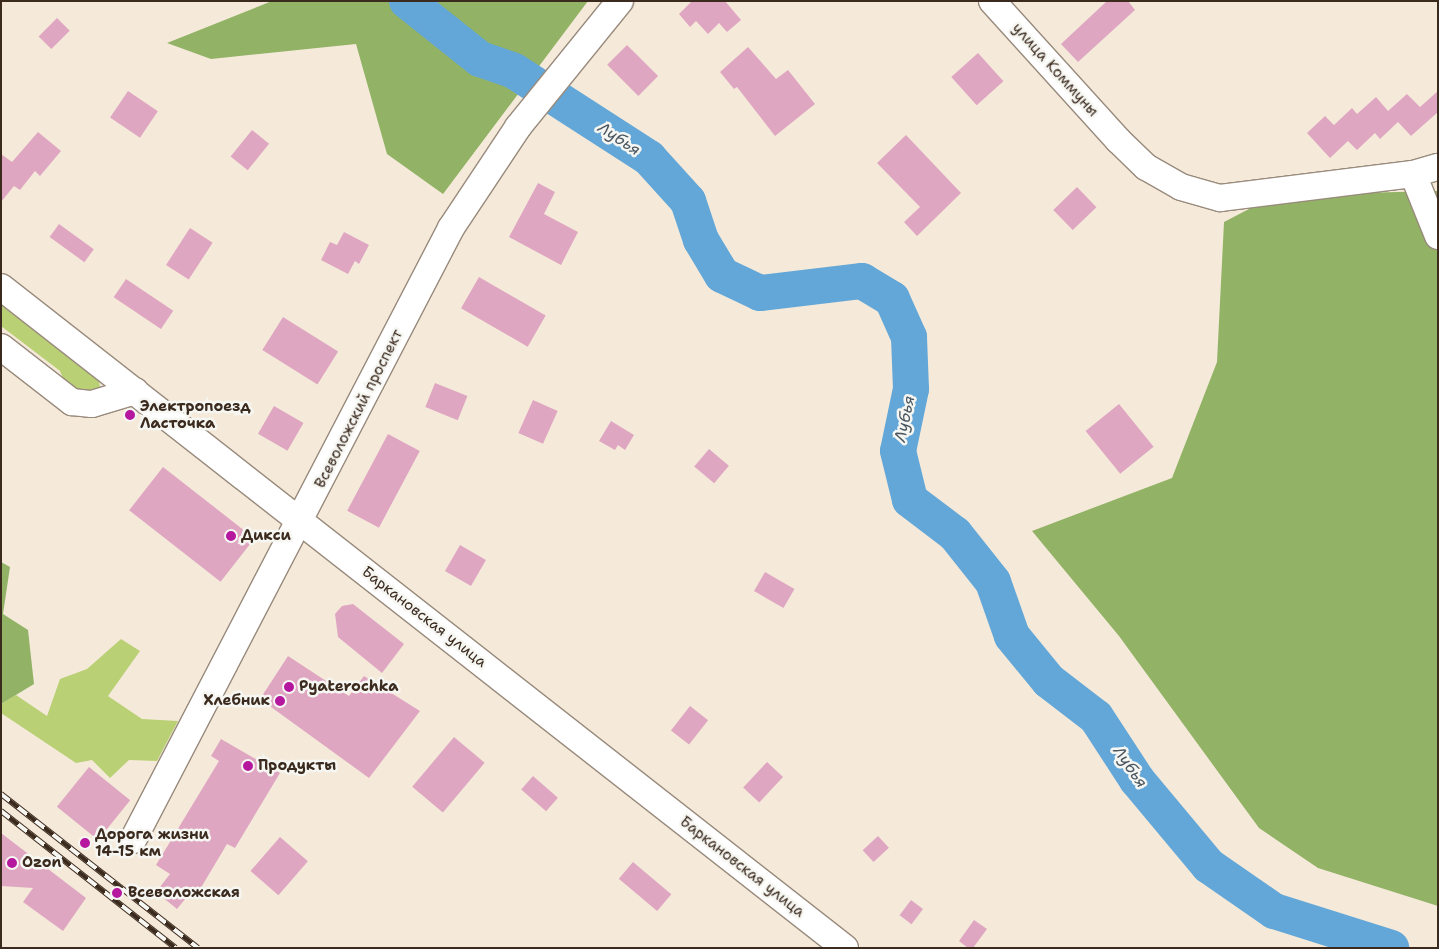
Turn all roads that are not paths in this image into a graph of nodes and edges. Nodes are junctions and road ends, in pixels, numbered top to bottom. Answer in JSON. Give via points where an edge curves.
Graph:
{"nodes":[{"id":1,"x":620,"y":1,"type":"edge"},
{"id":2,"x":992,"y":1,"type":"edge"},
{"id":3,"x":1426,"y":170,"type":"edge"},
{"id":4,"x":1438,"y":236,"type":"edge"},
{"id":5,"x":1,"y":287,"type":"edge"},
{"id":6,"x":1,"y":347,"type":"edge"},
{"id":7,"x":135,"y":391,"type":"junction"},
{"id":8,"x":302,"y":521,"type":"junction"},
{"id":9,"x":133,"y":840,"type":"dead end"},
{"id":10,"x":845,"y":948,"type":"edge"}],
"edges":[{"from":1,"to":8,"type":"street","name":"Всеволожский проспект","via":[[518,128],[451,228]]},
{"from":2,"to":3,"type":"street","name":"улица Коммуны","via":[[1118,140],[1146,167],[1181,187],[1220,198]]},
{"from":3,"to":4,"type":"street"},
{"from":5,"to":7,"type":"street","name":"Баркановская улица"},
{"from":6,"to":7,"type":"street","via":[[72,402],[92,404]]},
{"from":7,"to":8,"type":"street","name":"Баркановская улица"},
{"from":8,"to":9,"type":"street","name":"Всеволожский проспект"},
{"from":8,"to":10,"type":"street","name":"Баркановская улица"}]}
